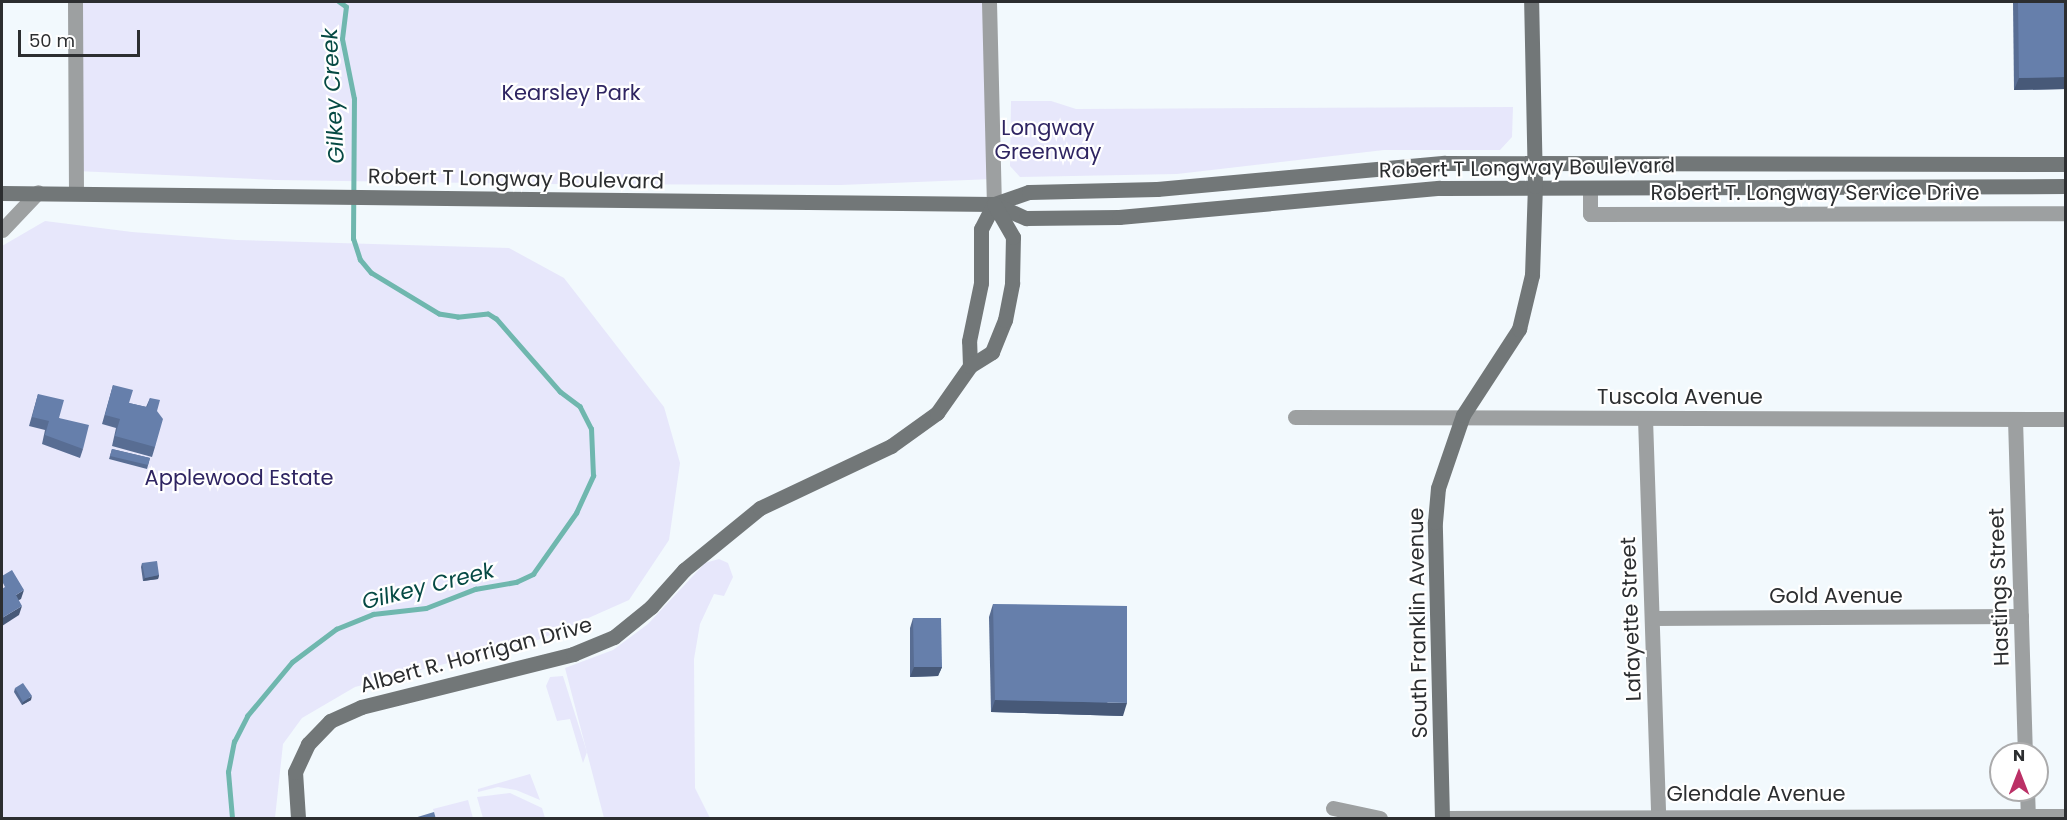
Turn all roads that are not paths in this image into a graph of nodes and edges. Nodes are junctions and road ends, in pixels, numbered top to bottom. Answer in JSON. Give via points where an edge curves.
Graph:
{"nodes":[{"id":1,"x":75,"y":2,"type":"edge"},
{"id":2,"x":989,"y":2,"type":"edge"},
{"id":3,"x":1531,"y":2,"type":"edge"},
{"id":4,"x":1534,"y":162,"type":"junction"},
{"id":5,"x":2066,"y":164,"type":"edge"},
{"id":6,"x":1535,"y":186,"type":"junction"},
{"id":7,"x":2066,"y":186,"type":"edge"},
{"id":8,"x":1590,"y":188,"type":"junction"},
{"id":9,"x":38,"y":192,"type":"junction"},
{"id":10,"x":76,"y":192,"type":"junction"},
{"id":11,"x":2,"y":193,"type":"edge"},
{"id":12,"x":994,"y":204,"type":"junction"},
{"id":13,"x":2066,"y":213,"type":"edge"},
{"id":14,"x":2,"y":230,"type":"edge"},
{"id":15,"x":970,"y":366,"type":"junction"},
{"id":16,"x":1463,"y":415,"type":"junction"},
{"id":17,"x":1295,"y":417,"type":"dead end"},
{"id":18,"x":1645,"y":418,"type":"junction"},
{"id":19,"x":2016,"y":419,"type":"junction"},
{"id":20,"x":2066,"y":419,"type":"edge"},
{"id":21,"x":2021,"y":616,"type":"junction"},
{"id":22,"x":1652,"y":618,"type":"junction"},
{"id":23,"x":2025,"y":742,"type":"edge"},
{"id":24,"x":2027,"y":802,"type":"edge"},
{"id":25,"x":1333,"y":808,"type":"dead end"},
{"id":26,"x":2066,"y":816,"type":"edge"},
{"id":27,"x":1658,"y":817,"type":"edge"},
{"id":28,"x":2028,"y":817,"type":"edge"},
{"id":29,"x":297,"y":819,"type":"edge"},
{"id":30,"x":1380,"y":819,"type":"edge"},
{"id":31,"x":1444,"y":819,"type":"edge"}],
"edges":[{"from":1,"to":10,"type":"street"},
{"from":2,"to":12,"type":"street"},
{"from":3,"to":4,"type":"street","name":"South Franklin Avenue"},
{"from":4,"to":5,"type":"street","name":"Robert T Longway Boulevard"},
{"from":4,"to":6,"type":"street","name":"South Franklin Avenue"},
{"from":4,"to":12,"type":"street","name":"Robert T Longway Boulevard","via":[[1380,167],[1157,189],[1029,192]]},
{"from":6,"to":8,"type":"street","name":"Robert T Longway Boulevard"},
{"from":6,"to":12,"type":"street","name":"Robert T Longway Boulevard","via":[[1378,191],[1119,217],[1026,218]]},
{"from":6,"to":16,"type":"street","name":"South Franklin Avenue","via":[[1532,275],[1519,329]]},
{"from":7,"to":8,"type":"street","name":"Robert T Longway Boulevard"},
{"from":8,"to":13,"type":"street","name":"Robert T. Longway Service Drive","via":[[1590,214]]},
{"from":9,"to":10,"type":"street","name":"Robert T Longway Boulevard"},
{"from":9,"to":11,"type":"street","name":"Robert T Longway Boulevard"},
{"from":9,"to":14,"type":"street"},
{"from":10,"to":12,"type":"street","name":"Robert T Longway Boulevard","via":[[345,199]]},
{"from":12,"to":15,"type":"street","via":[[981,229],[981,283],[969,341]]},
{"from":12,"to":15,"type":"street","name":"Albert R. Horrigan Drive","via":[[1013,237],[1009,304],[992,352]]},
{"from":15,"to":29,"type":"street","name":"Albert R. Horrigan Drive","via":[[942,406],[922,424],[873,455],[760,508],[684,570],[651,607],[614,637],[573,654],[362,707],[330,721],[308,744],[295,772]]},
{"from":16,"to":17,"type":"street","name":"Tuscola Avenue"},
{"from":16,"to":18,"type":"street","name":"Tuscola Avenue"},
{"from":16,"to":31,"type":"street","name":"South Franklin Avenue","via":[[1438,488],[1435,522]]},
{"from":18,"to":19,"type":"street","name":"Tuscola Avenue"},
{"from":18,"to":22,"type":"street","name":"Lafayette Street"},
{"from":19,"to":20,"type":"street","name":"Tuscola Avenue"},
{"from":19,"to":21,"type":"street","name":"Hastings Street"},
{"from":21,"to":22,"type":"street","name":"Gold Avenue"},
{"from":21,"to":23,"type":"street","name":"Hastings Street"},
{"from":22,"to":27,"type":"street","name":"Lafayette Street"},
{"from":24,"to":28,"type":"street"},
{"from":25,"to":30,"type":"street"},
{"from":26,"to":28,"type":"street","name":"Glendale Avenue"},
{"from":27,"to":28,"type":"street","name":"Glendale Avenue"},
{"from":27,"to":31,"type":"street","name":"Glendale Avenue"}]}
